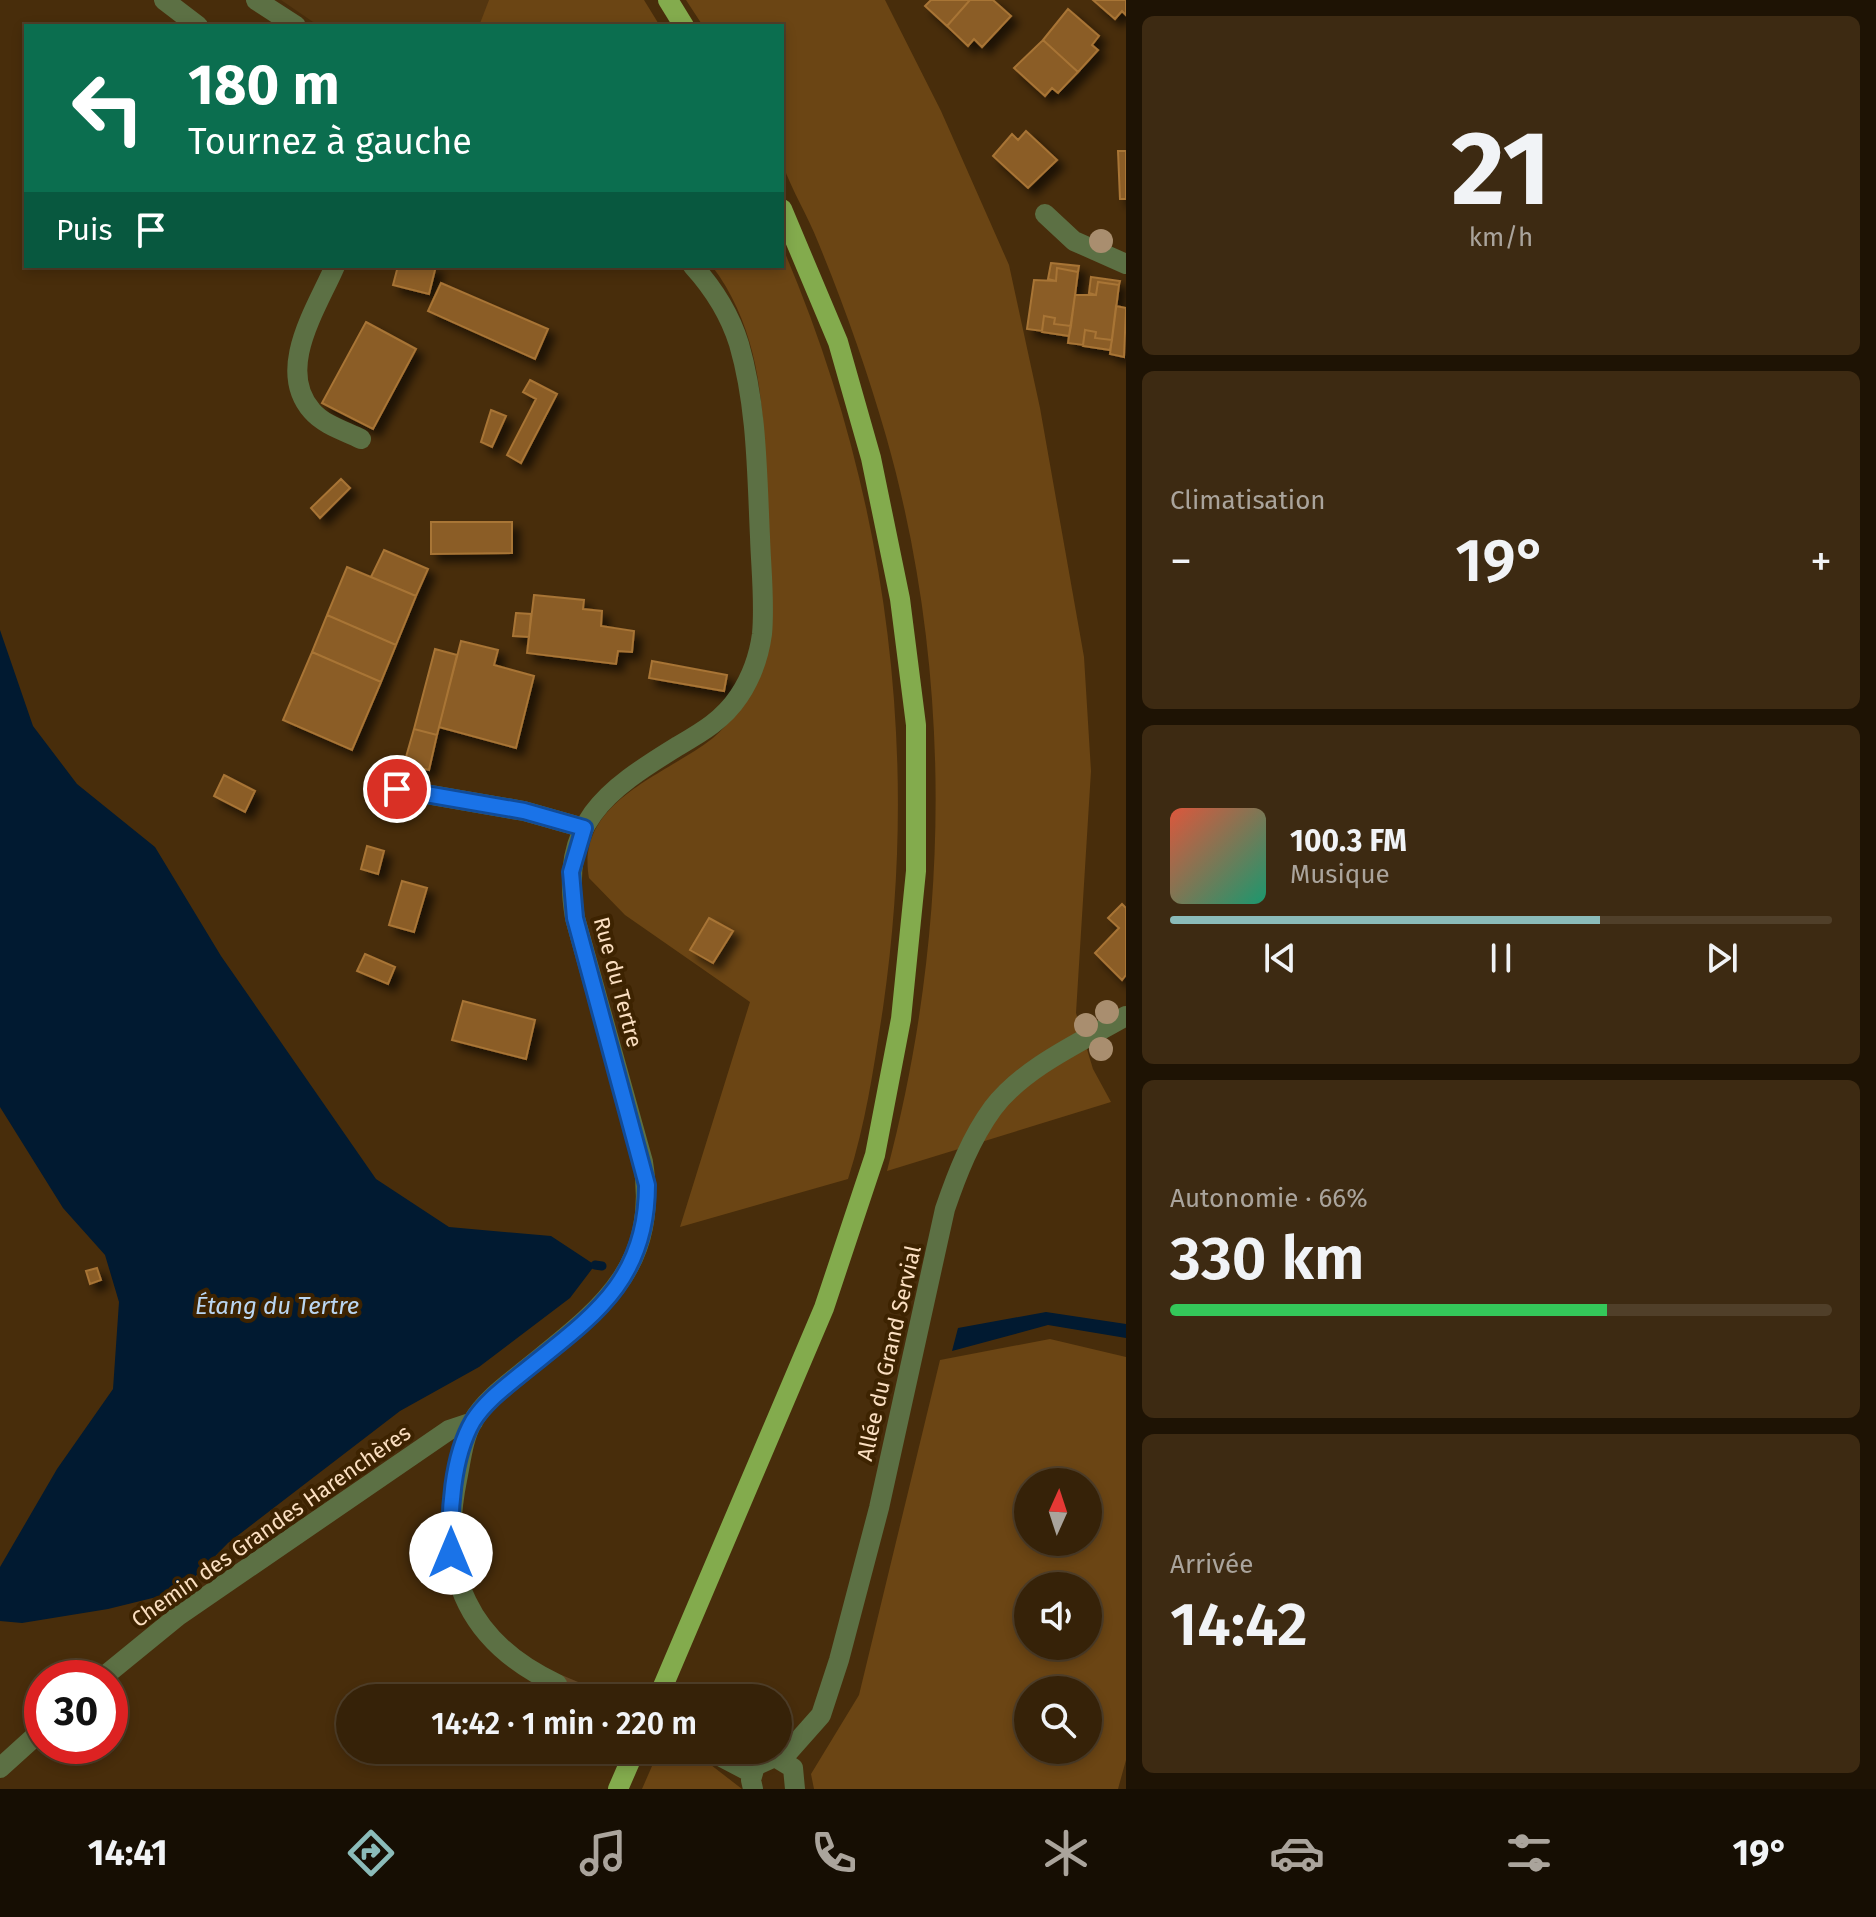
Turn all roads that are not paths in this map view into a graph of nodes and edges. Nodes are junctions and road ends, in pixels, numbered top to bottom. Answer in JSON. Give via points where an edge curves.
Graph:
{"nodes":[{"id":1,"x":164,"y":0,"type":"edge"},
{"id":2,"x":256,"y":0,"type":"edge"},
{"id":3,"x":668,"y":0,"type":"edge"},
{"id":4,"x":195,"y":24,"type":"edge"},
{"id":5,"x":293,"y":24,"type":"edge"},
{"id":6,"x":683,"y":24,"type":"edge"},
{"id":7,"x":784,"y":214,"type":"edge"},
{"id":8,"x":1045,"y":214,"type":"dead end"},
{"id":9,"x":1126,"y":264,"type":"edge"},
{"id":10,"x":334,"y":268,"type":"edge"},
{"id":11,"x":694,"y":268,"type":"edge"},
{"id":12,"x":361,"y":439,"type":"dead end"},
{"id":13,"x":397,"y":789,"type":"dead end"},
{"id":14,"x":584,"y":828,"type":"junction"},
{"id":15,"x":1126,"y":1016,"type":"edge"},
{"id":16,"x":473,"y":1422,"type":"junction"},
{"id":17,"x":124,"y":1660,"type":"edge"},
{"id":18,"x":557,"y":1684,"type":"tunnel mouth"},
{"id":19,"x":664,"y":1684,"type":"edge"},
{"id":20,"x":24,"y":1743,"type":"edge"},
{"id":21,"x":792,"y":1748,"type":"edge"},
{"id":22,"x":3,"y":1759,"type":"edge"},
{"id":23,"x":629,"y":1764,"type":"edge"},
{"id":24,"x":728,"y":1764,"type":"edge"},
{"id":25,"x":788,"y":1764,"type":"edge"},
{"id":26,"x":752,"y":1781,"type":"edge"},
{"id":27,"x":618,"y":1789,"type":"edge"},
{"id":28,"x":795,"y":1789,"type":"edge"}],
"edges":[{"from":1,"to":4,"type":"street"},
{"from":2,"to":5,"type":"street"},
{"from":3,"to":6,"type":"main road"},
{"from":7,"to":19,"type":"main road","via":[[838,342],[871,458],[897,585],[916,725],[916,871],[901,1019],[875,1155],[824,1308]]},
{"from":8,"to":9,"type":"street","via":[[1074,241]]},
{"from":10,"to":12,"type":"street","via":[[303,340],[297,375],[314,413]]},
{"from":11,"to":14,"type":"street","name":"Rue du Tertre","via":[[727,315],[746,371],[755,441],[762,636],[747,683],[726,713],[624,779]]},
{"from":13,"to":14,"type":"street","via":[[524,811]]},
{"from":14,"to":16,"type":"street","name":"Rue du Tertre","via":[[571,895],[643,1162],[643,1231],[627,1274],[597,1312],[494,1396]]},
{"from":15,"to":21,"type":"street","name":"Allée du Grand Servial","via":[[1029,1076],[994,1106],[961,1164],[945,1209],[879,1508],[839,1660],[821,1715]]},
{"from":16,"to":17,"type":"street","name":"Chemin des Grandes Harenchères","via":[[449,1430],[178,1616]]},
{"from":16,"to":18,"type":"street","name":"Rue du Tertre","via":[[452,1503],[455,1578],[494,1642]]},
{"from":20,"to":22,"type":"street"},
{"from":23,"to":27,"type":"main road"},
{"from":24,"to":26,"type":"street"},
{"from":25,"to":28,"type":"street"}]}
